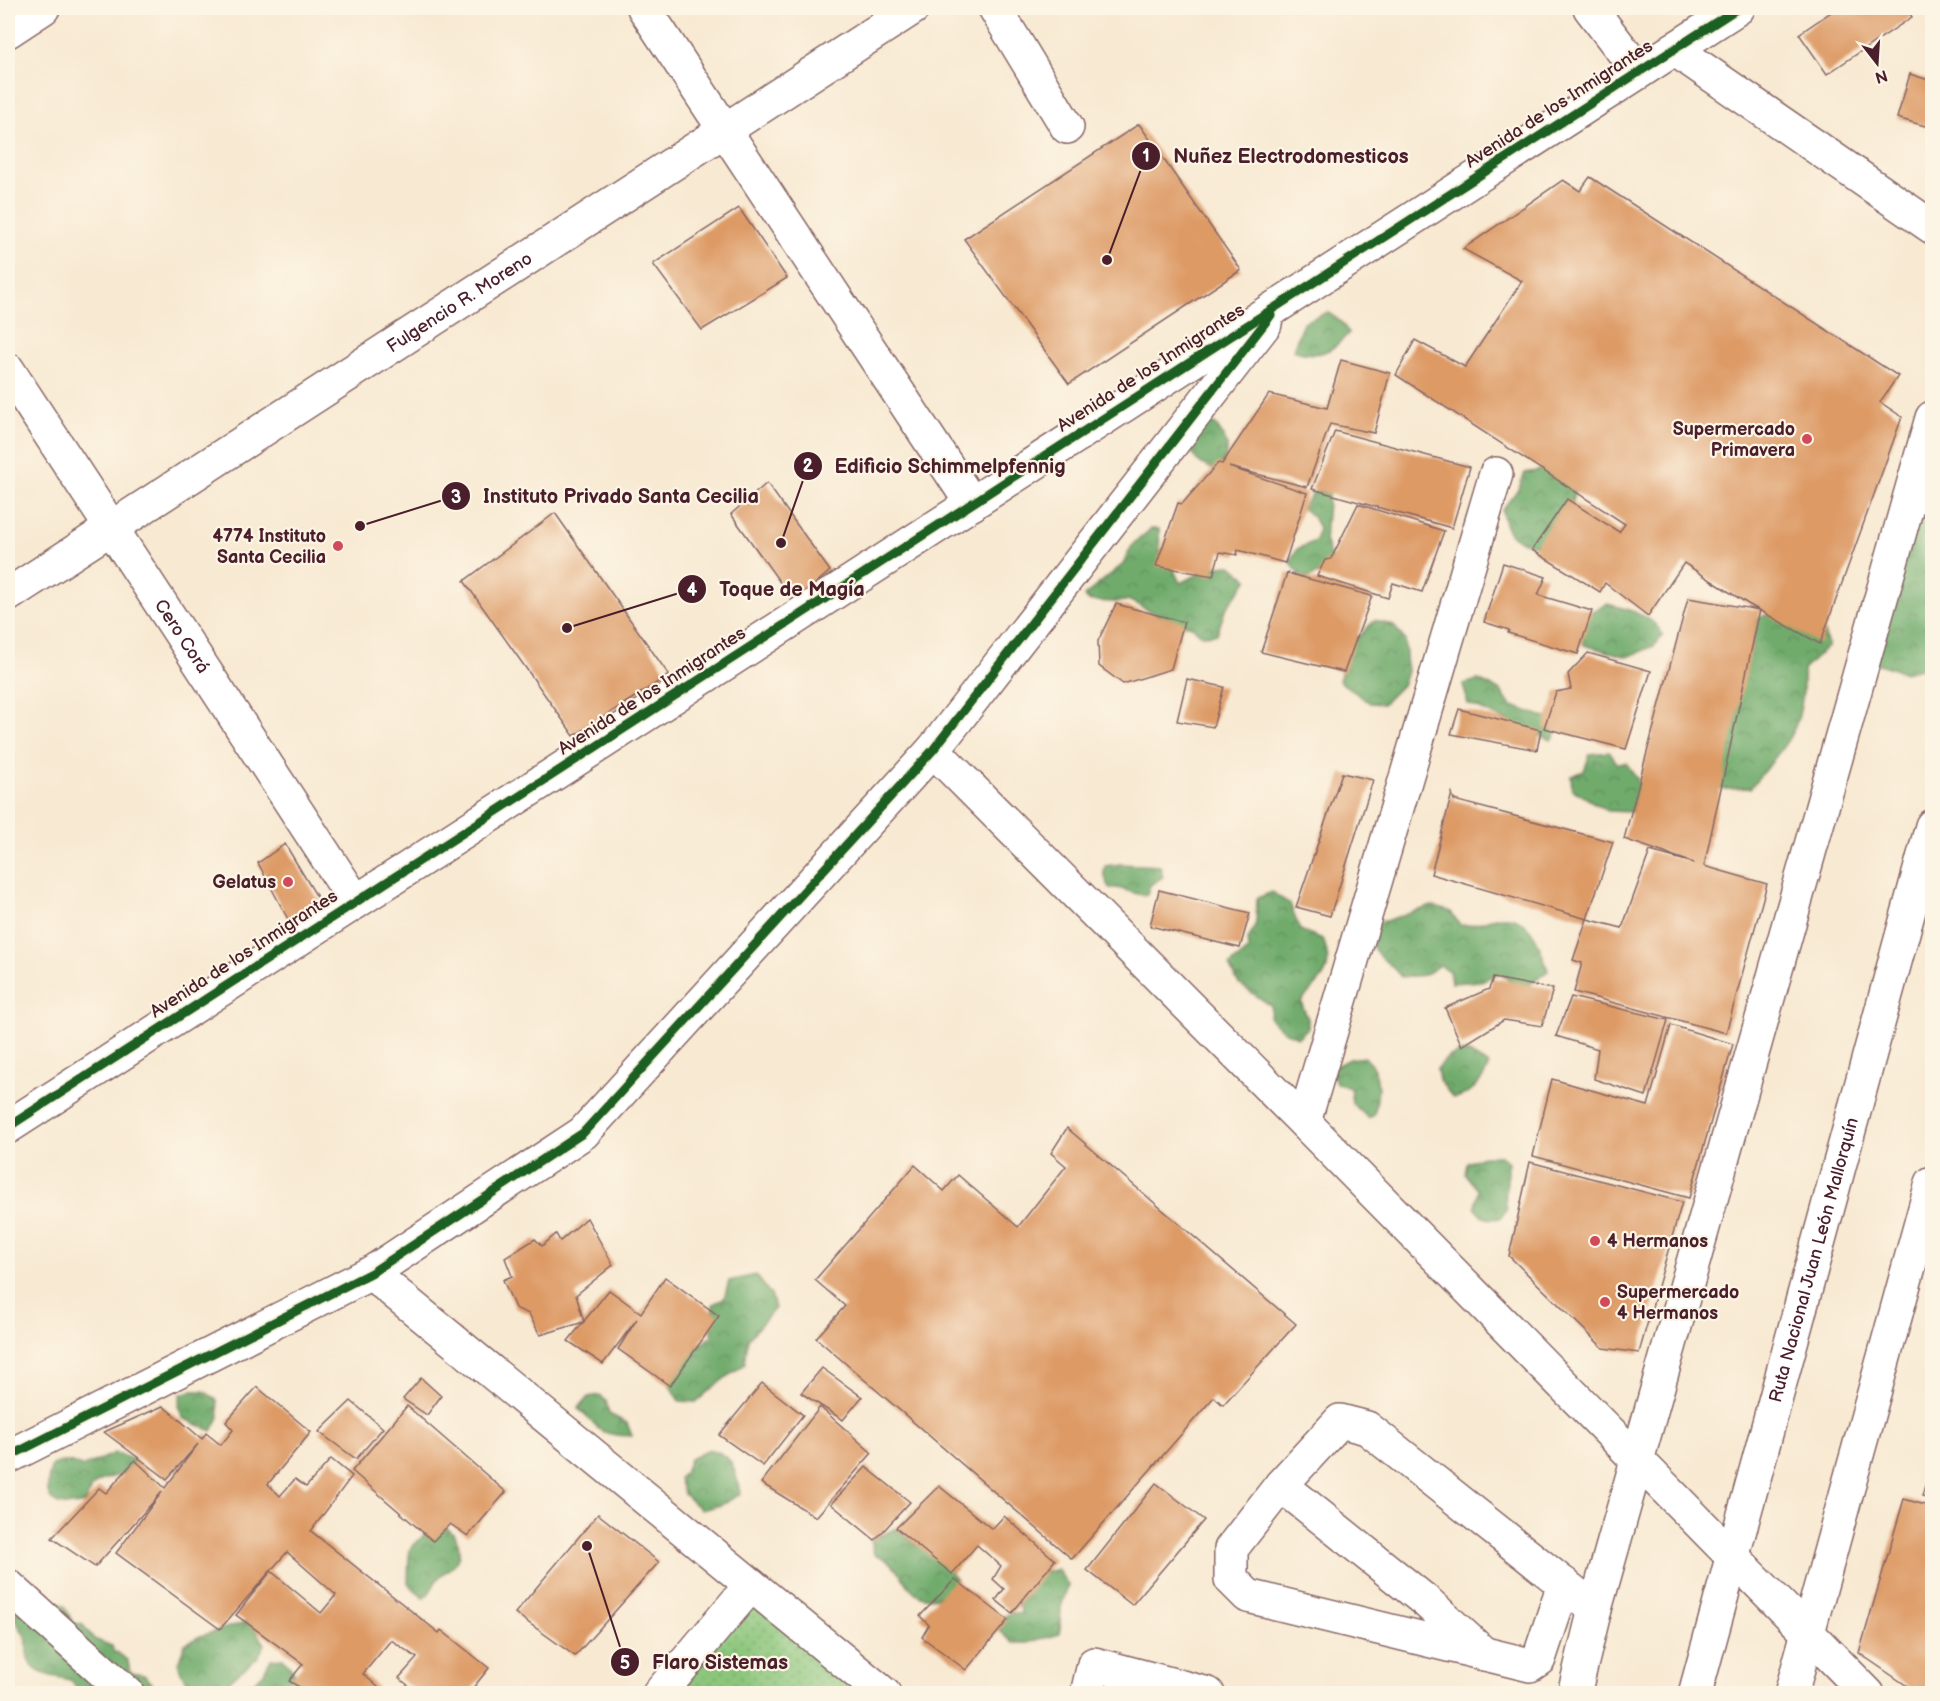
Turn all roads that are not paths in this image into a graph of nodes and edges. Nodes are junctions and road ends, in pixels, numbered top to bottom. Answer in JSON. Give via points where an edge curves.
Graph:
{"nodes":[{"id":1,"x":43,"y":8,"type":"edge"},
{"id":2,"x":644,"y":8,"type":"edge"},
{"id":3,"x":912,"y":8,"type":"edge"},
{"id":4,"x":995,"y":8,"type":"edge"},
{"id":5,"x":1590,"y":8,"type":"edge"},
{"id":6,"x":1738,"y":8,"type":"edge"},
{"id":7,"x":8,"y":31,"type":"edge"},
{"id":8,"x":1674,"y":49,"type":"junction"},
{"id":9,"x":1639,"y":72,"type":"junction"},
{"id":10,"x":1067,"y":127,"type":"dead end"},
{"id":11,"x":725,"y":129,"type":"junction"},
{"id":12,"x":1932,"y":227,"type":"edge"},
{"id":13,"x":1280,"y":304,"type":"junction"},
{"id":14,"x":8,"y":370,"type":"edge"},
{"id":15,"x":1932,"y":418,"type":"edge"},
{"id":16,"x":1496,"y":474,"type":"dead end"},
{"id":17,"x":972,"y":504,"type":"junction"},
{"id":18,"x":111,"y":528,"type":"junction"},
{"id":19,"x":8,"y":595,"type":"edge"},
{"id":20,"x":933,"y":750,"type":"junction"},
{"id":21,"x":1932,"y":826,"type":"edge"},
{"id":22,"x":357,"y":902,"type":"junction"},
{"id":23,"x":1304,"y":1122,"type":"junction"},
{"id":24,"x":8,"y":1127,"type":"edge"},
{"id":25,"x":1932,"y":1183,"type":"edge"},
{"id":26,"x":371,"y":1273,"type":"junction"},
{"id":27,"x":8,"y":1457,"type":"edge"},
{"id":28,"x":1638,"y":1458,"type":"junction"},
{"id":29,"x":1281,"y":1485,"type":"junction"},
{"id":30,"x":1733,"y":1556,"type":"junction"},
{"id":31,"x":1563,"y":1584,"type":"junction"},
{"id":32,"x":751,"y":1585,"type":"junction"},
{"id":33,"x":8,"y":1586,"type":"edge"},
{"id":34,"x":1595,"y":1609,"type":"junction"},
{"id":35,"x":1808,"y":1631,"type":"junction"},
{"id":36,"x":1484,"y":1654,"type":"junction"},
{"id":37,"x":128,"y":1694,"type":"edge"},
{"id":38,"x":659,"y":1694,"type":"edge"},
{"id":39,"x":884,"y":1694,"type":"edge"},
{"id":40,"x":1087,"y":1694,"type":"edge"},
{"id":41,"x":1208,"y":1694,"type":"edge"},
{"id":42,"x":1574,"y":1694,"type":"edge"},
{"id":43,"x":1695,"y":1694,"type":"edge"},
{"id":44,"x":1791,"y":1694,"type":"edge"},
{"id":45,"x":1868,"y":1694,"type":"edge"}],
"edges":[{"from":1,"to":7,"type":"main road"},
{"from":2,"to":11,"type":"main road"},
{"from":3,"to":11,"type":"main road","name":"Fulgencio R. Moreno"},
{"from":4,"to":10,"type":"main road"},
{"from":5,"to":9,"type":"main road"},
{"from":6,"to":8,"type":"main road","name":"Avenida de los Inmigrantes"},
{"from":8,"to":9,"type":"main road","name":"Avenida de los Inmigrantes"},
{"from":8,"to":12,"type":"main road"},
{"from":9,"to":13,"type":"main road","name":"Avenida de los Inmigrantes"},
{"from":11,"to":17,"type":"main road"},
{"from":11,"to":18,"type":"main road","name":"Fulgencio R. Moreno"},
{"from":13,"to":17,"type":"main road","name":"Avenida de los Inmigrantes"},
{"from":13,"to":20,"type":"main road"},
{"from":14,"to":18,"type":"main road","name":"Cero Corá"},
{"from":15,"to":28,"type":"main road"},
{"from":16,"to":23,"type":"main road"},
{"from":17,"to":22,"type":"main road","name":"Avenida de los Inmigrantes"},
{"from":18,"to":19,"type":"main road","name":"Fulgencio R. Moreno"},
{"from":18,"to":22,"type":"main road","name":"Cero Corá"},
{"from":20,"to":23,"type":"main road"},
{"from":20,"to":26,"type":"main road","via":[[583,1133]]},
{"from":21,"to":30,"type":"main road","name":"Ruta Nacional Juan León Mallorquín"},
{"from":22,"to":24,"type":"main road","name":"Avenida de los Inmigrantes"},
{"from":23,"to":28,"type":"main road"},
{"from":25,"to":35,"type":"main road"},
{"from":26,"to":27,"type":"main road"},
{"from":26,"to":32,"type":"main road"},
{"from":28,"to":30,"type":"main road"},
{"from":28,"to":34,"type":"main road"},
{"from":29,"to":31,"type":"main road","via":[[1340,1421],[1367,1428]]},
{"from":29,"to":36,"type":"main road","via":[[1428,1603]]},
{"from":29,"to":36,"type":"main road","via":[[1232,1549],[1231,1579],[1248,1596]]},
{"from":30,"to":35,"type":"main road"},
{"from":30,"to":43,"type":"main road","name":"Ruta Nacional Juan León Mallorquín"},
{"from":31,"to":34,"type":"main road"},
{"from":31,"to":36,"type":"main road","via":[[1539,1659],[1530,1665]]},
{"from":32,"to":38,"type":"main road"},
{"from":32,"to":39,"type":"main road"},
{"from":33,"to":37,"type":"main road"},
{"from":34,"to":42,"type":"main road"},
{"from":35,"to":44,"type":"main road"},
{"from":35,"to":45,"type":"main road"},
{"from":40,"to":41,"type":"main road","via":[[1094,1664]]}]}
